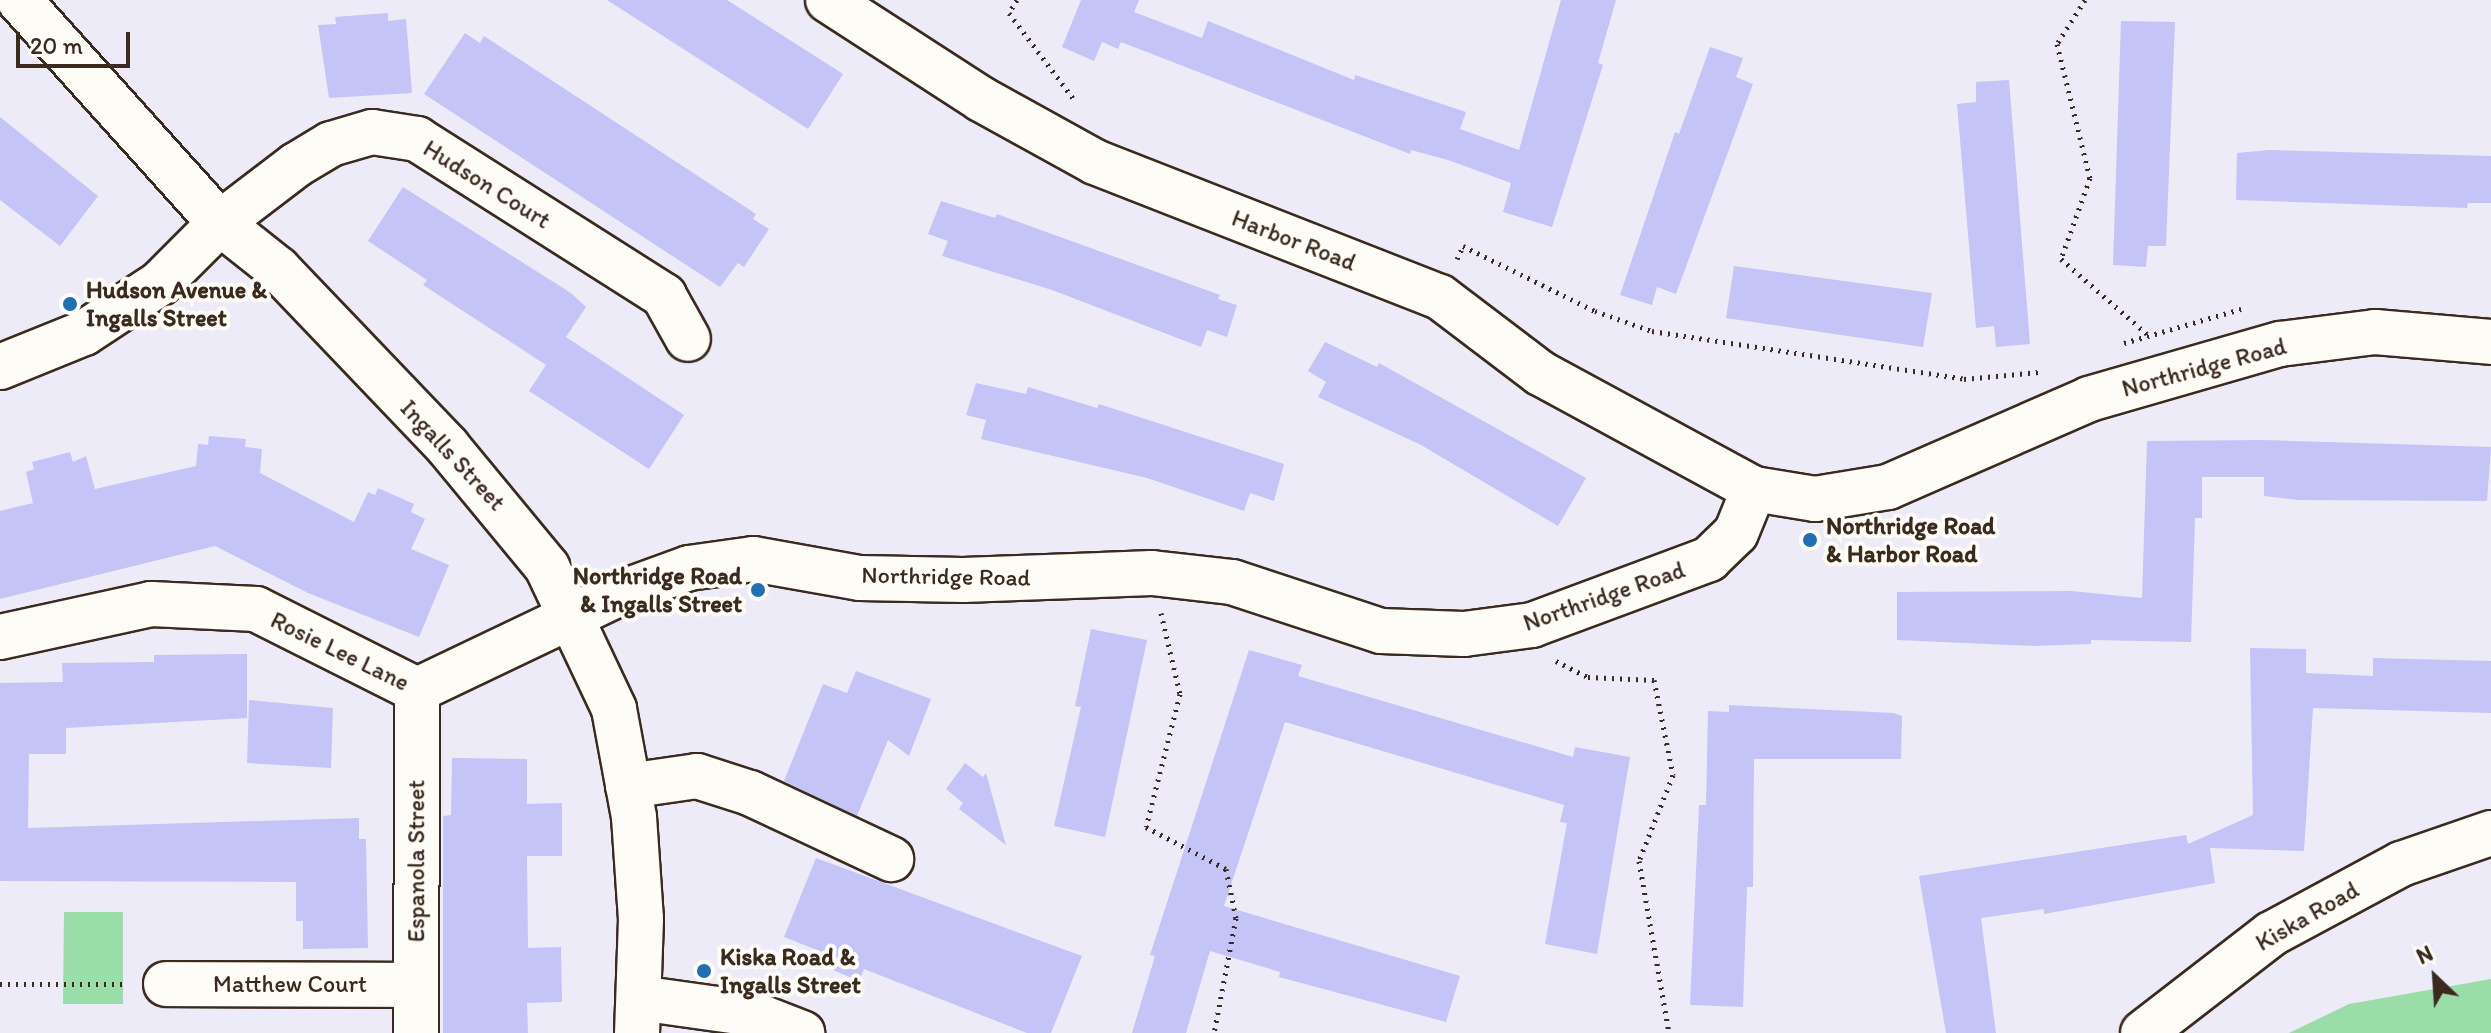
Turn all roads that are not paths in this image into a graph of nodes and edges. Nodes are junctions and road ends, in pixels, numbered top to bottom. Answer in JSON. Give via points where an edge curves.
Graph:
{"nodes":[{"id":1,"x":19,"y":0,"type":"edge"},
{"id":2,"x":828,"y":0,"type":"edge"},
{"id":3,"x":220,"y":223,"type":"junction"},
{"id":4,"x":688,"y":339,"type":"dead end"},
{"id":5,"x":2491,"y":342,"type":"edge"},
{"id":6,"x":1,"y":364,"type":"edge"},
{"id":7,"x":1754,"y":489,"type":"junction"},
{"id":8,"x":572,"y":617,"type":"junction"},
{"id":9,"x":0,"y":637,"type":"edge"},
{"id":10,"x":417,"y":690,"type":"junction"},
{"id":11,"x":628,"y":786,"type":"junction"},
{"id":12,"x":2491,"y":833,"type":"edge"},
{"id":13,"x":891,"y":859,"type":"dead end"},
{"id":14,"x":166,"y":984,"type":"road end"},
{"id":15,"x":415,"y":985,"type":"junction"},
{"id":16,"x":638,"y":1016,"type":"edge"},
{"id":17,"x":416,"y":1033,"type":"edge"},
{"id":18,"x":802,"y":1033,"type":"edge"},
{"id":19,"x":2143,"y":1033,"type":"edge"}],
"edges":[{"from":1,"to":3,"type":"street","name":"Ingalls Street"},
{"from":2,"to":7,"type":"street","name":"Harbor Road","via":[[1095,162],[1440,297],[1540,373]]},
{"from":3,"to":4,"type":"street","name":"Hudson Court","via":[[331,144],[372,132],[417,139],[664,296]]},
{"from":3,"to":6,"type":"street","name":"Hudson Court","via":[[160,283],[84,333]]},
{"from":3,"to":8,"type":"street","name":"Ingalls Street","via":[[278,269],[447,446],[531,541]]},
{"from":5,"to":7,"type":"street","name":"Northridge Road","via":[[2375,332],[2280,344],[2089,399],[1888,487],[1815,499]]},
{"from":7,"to":8,"type":"street","name":"Northridge Road","via":[[1736,533],[1709,559],[1532,625],[1464,634],[1381,631],[1232,582],[1152,573],[860,578],[753,559],[689,568]]},
{"from":8,"to":10,"type":"street","name":"Rosie Lee Lane"},
{"from":8,"to":11,"type":"street","name":"Ingalls Street","via":[[614,709]]},
{"from":9,"to":10,"type":"street","name":"Rosie Lee Lane","via":[[151,604],[256,609]]},
{"from":10,"to":15,"type":"street","name":"Espanola Street"},
{"from":11,"to":13,"type":"street","via":[[697,776],[750,793]]},
{"from":11,"to":16,"type":"street","name":"Ingalls Street","via":[[641,919]]},
{"from":12,"to":19,"type":"street","name":"Kiska Road","via":[[2401,864],[2271,934]]},
{"from":14,"to":15,"type":"street","name":"Matthew Court"},
{"from":15,"to":17,"type":"street","name":"Espanola Street"},
{"from":16,"to":18,"type":"street","via":[[753,1014]]}]}
